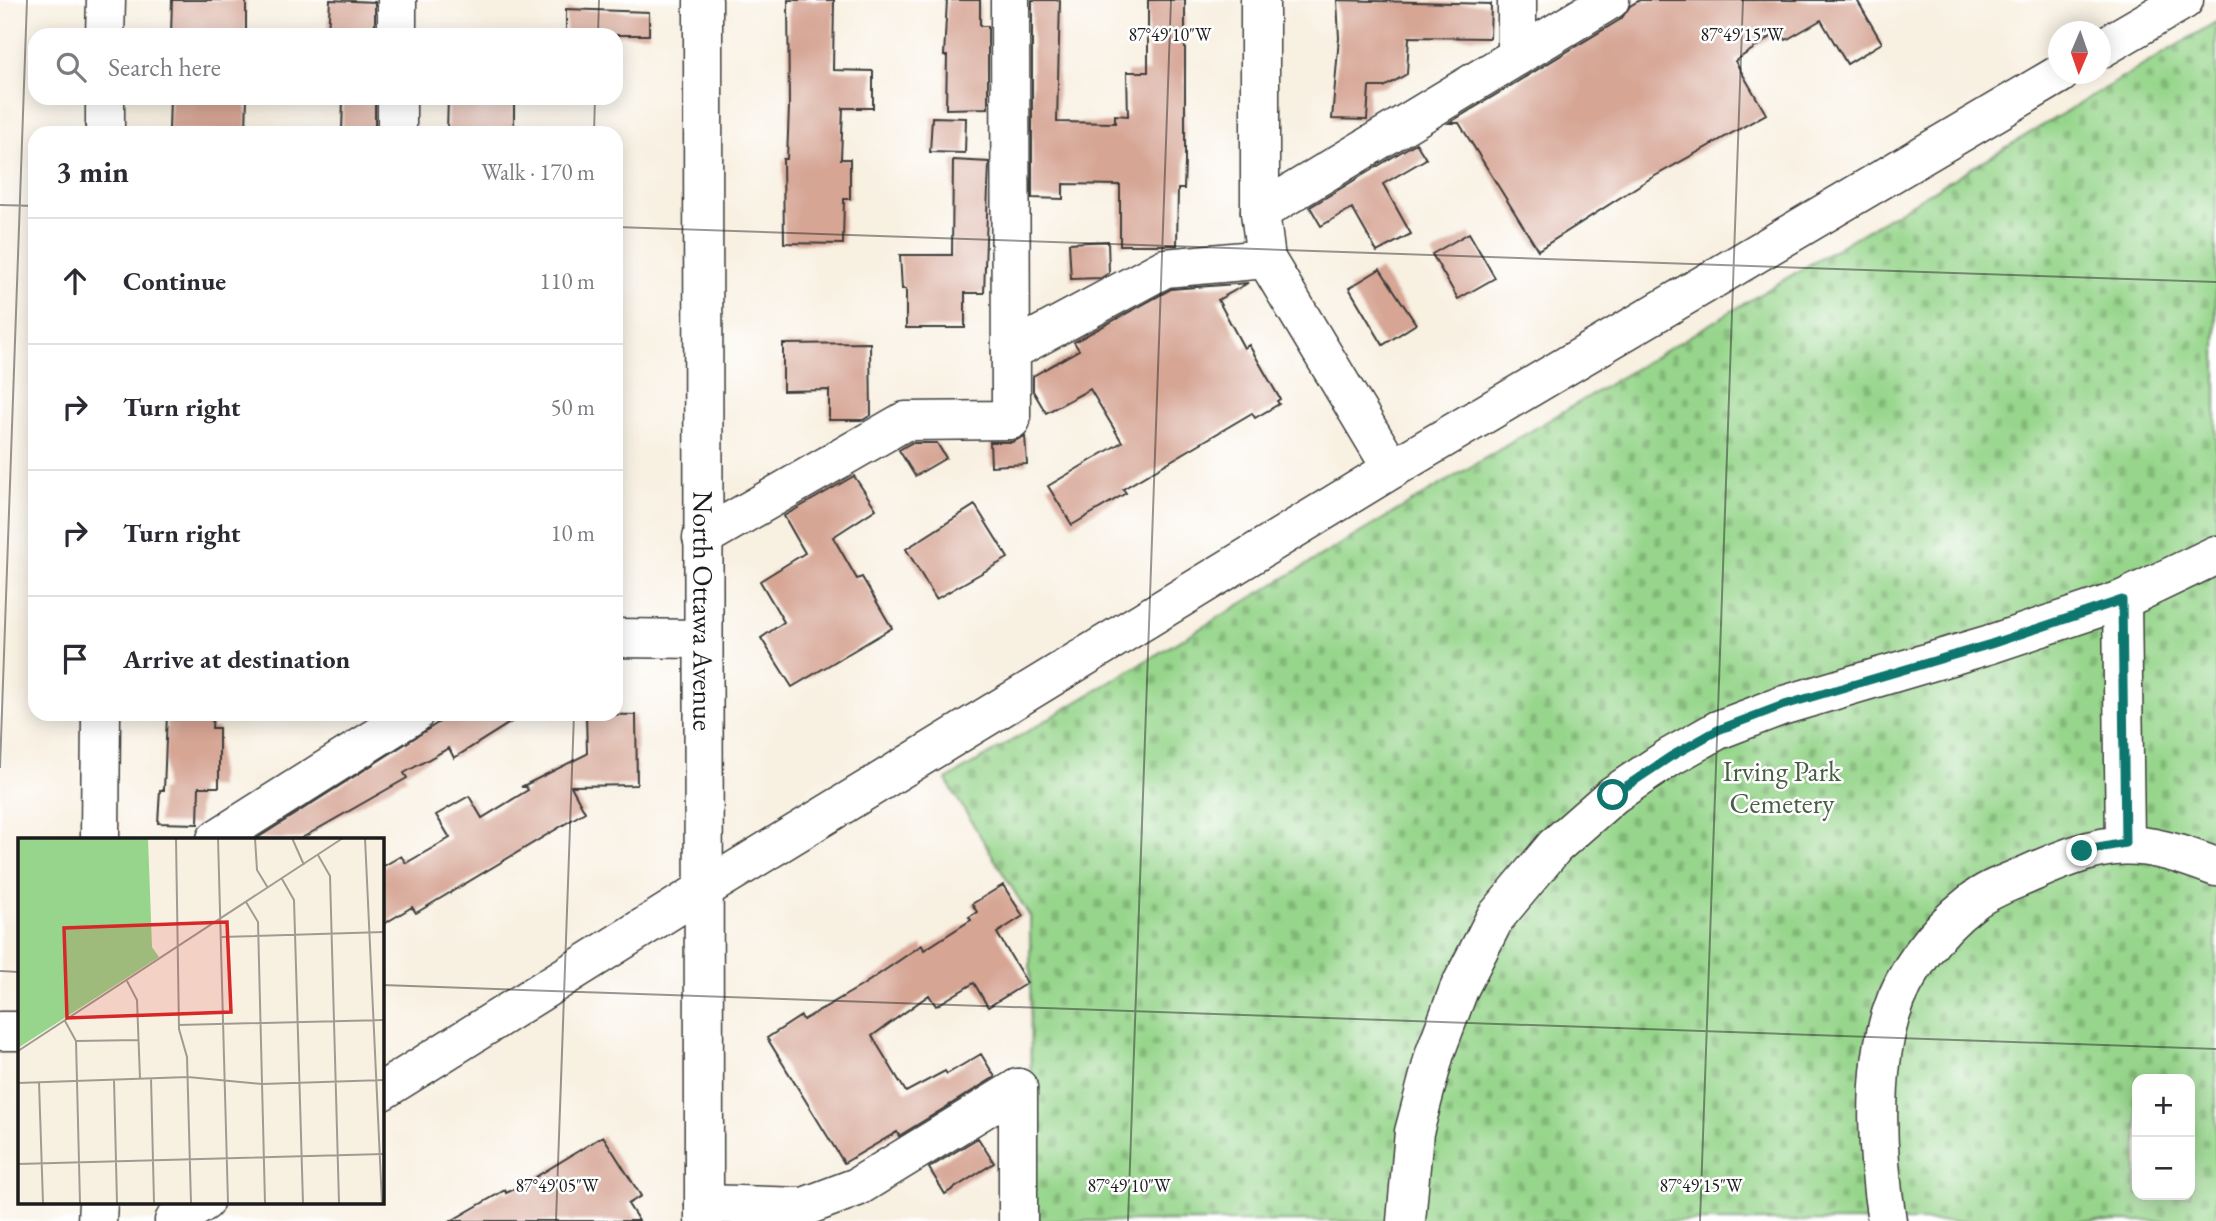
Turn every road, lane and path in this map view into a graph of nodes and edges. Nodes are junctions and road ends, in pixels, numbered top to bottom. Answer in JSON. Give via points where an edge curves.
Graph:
{"nodes":[{"id":1,"x":106,"y":0,"type":"edge"},
{"id":2,"x":397,"y":0,"type":"edge"},
{"id":3,"x":703,"y":0,"type":"edge"},
{"id":4,"x":1010,"y":0,"type":"edge"},
{"id":5,"x":1260,"y":0,"type":"edge"},
{"id":6,"x":1517,"y":0,"type":"edge"},
{"id":7,"x":1610,"y":0,"type":"edge"},
{"id":8,"x":2184,"y":0,"type":"edge"},
{"id":9,"x":106,"y":28,"type":"edge"},
{"id":10,"x":397,"y":28,"type":"edge"},
{"id":11,"x":2111,"y":43,"type":"edge"},
{"id":12,"x":1517,"y":56,"type":"junction"},
{"id":13,"x":2048,"y":81,"type":"edge"},
{"id":14,"x":105,"y":105,"type":"edge"},
{"id":15,"x":397,"y":105,"type":"edge"},
{"id":16,"x":105,"y":126,"type":"edge"},
{"id":17,"x":397,"y":126,"type":"edge"},
{"id":18,"x":1260,"y":212,"type":"junction"},
{"id":19,"x":1266,"y":259,"type":"junction"},
{"id":20,"x":1011,"y":351,"type":"junction"},
{"id":21,"x":1392,"y":469,"type":"junction"},
{"id":22,"x":702,"y":538,"type":"junction"},
{"id":23,"x":2216,"y":555,"type":"edge"},
{"id":24,"x":2122,"y":600,"type":"junction"},
{"id":25,"x":623,"y":639,"type":"edge"},
{"id":26,"x":703,"y":639,"type":"junction"},
{"id":27,"x":101,"y":721,"type":"edge"},
{"id":28,"x":396,"y":721,"type":"edge"},
{"id":29,"x":100,"y":838,"type":"edge"},
{"id":30,"x":218,"y":838,"type":"edge"},
{"id":31,"x":2125,"y":843,"type":"junction"},
{"id":32,"x":2216,"y":867,"type":"edge"},
{"id":33,"x":703,"y":890,"type":"junction"},
{"id":34,"x":0,"y":1031,"type":"edge"},
{"id":35,"x":18,"y":1031,"type":"edge"},
{"id":36,"x":383,"y":1090,"type":"edge"},
{"id":37,"x":201,"y":1204,"type":"edge"},
{"id":38,"x":704,"y":1212,"type":"edge"},
{"id":39,"x":173,"y":1221,"type":"edge"},
{"id":40,"x":1018,"y":1221,"type":"edge"},
{"id":41,"x":1406,"y":1221,"type":"edge"},
{"id":42,"x":1887,"y":1221,"type":"edge"}],
"edges":[{"from":1,"to":9,"type":"main road"},
{"from":2,"to":10,"type":"main road"},
{"from":3,"to":22,"type":"main road","name":"North Ottawa Avenue"},
{"from":4,"to":20,"type":"main road"},
{"from":5,"to":18,"type":"main road"},
{"from":6,"to":12,"type":"main road"},
{"from":7,"to":12,"type":"main road"},
{"from":8,"to":11,"type":"main road"},
{"from":12,"to":18,"type":"main road"},
{"from":13,"to":21,"type":"main road"},
{"from":14,"to":16,"type":"main road"},
{"from":15,"to":17,"type":"main road"},
{"from":18,"to":19,"type":"main road"},
{"from":19,"to":20,"type":"main road","via":[[1165,268]]},
{"from":19,"to":21,"type":"main road"},
{"from":20,"to":22,"type":"main road","via":[[1011,420],[905,421]]},
{"from":21,"to":33,"type":"main road"},
{"from":22,"to":26,"type":"main road","name":"North Ottawa Avenue"},
{"from":23,"to":24,"type":"main road"},
{"from":24,"to":31,"type":"main road"},
{"from":24,"to":41,"type":"main road","via":[[1781,706],[1718,730],[1613,795],[1555,846],[1496,918],[1459,989],[1435,1053],[1414,1132]]},
{"from":25,"to":26,"type":"main road"},
{"from":26,"to":33,"type":"main road","name":"North Ottawa Avenue"},
{"from":27,"to":29,"type":"main road"},
{"from":28,"to":30,"type":"main road"},
{"from":31,"to":32,"type":"main road","via":[[2181,854]]},
{"from":31,"to":42,"type":"main road","via":[[2082,851],[1972,901],[1935,937],[1911,972],[1891,1014],[1882,1066],[1880,1174]]},
{"from":33,"to":36,"type":"main road"},
{"from":33,"to":38,"type":"main road","name":"North Ottawa Avenue"},
{"from":34,"to":35,"type":"main road"},
{"from":37,"to":39,"type":"main road"},
{"from":38,"to":40,"type":"main road","via":[[804,1207],[857,1187],[1018,1088]]}]}
